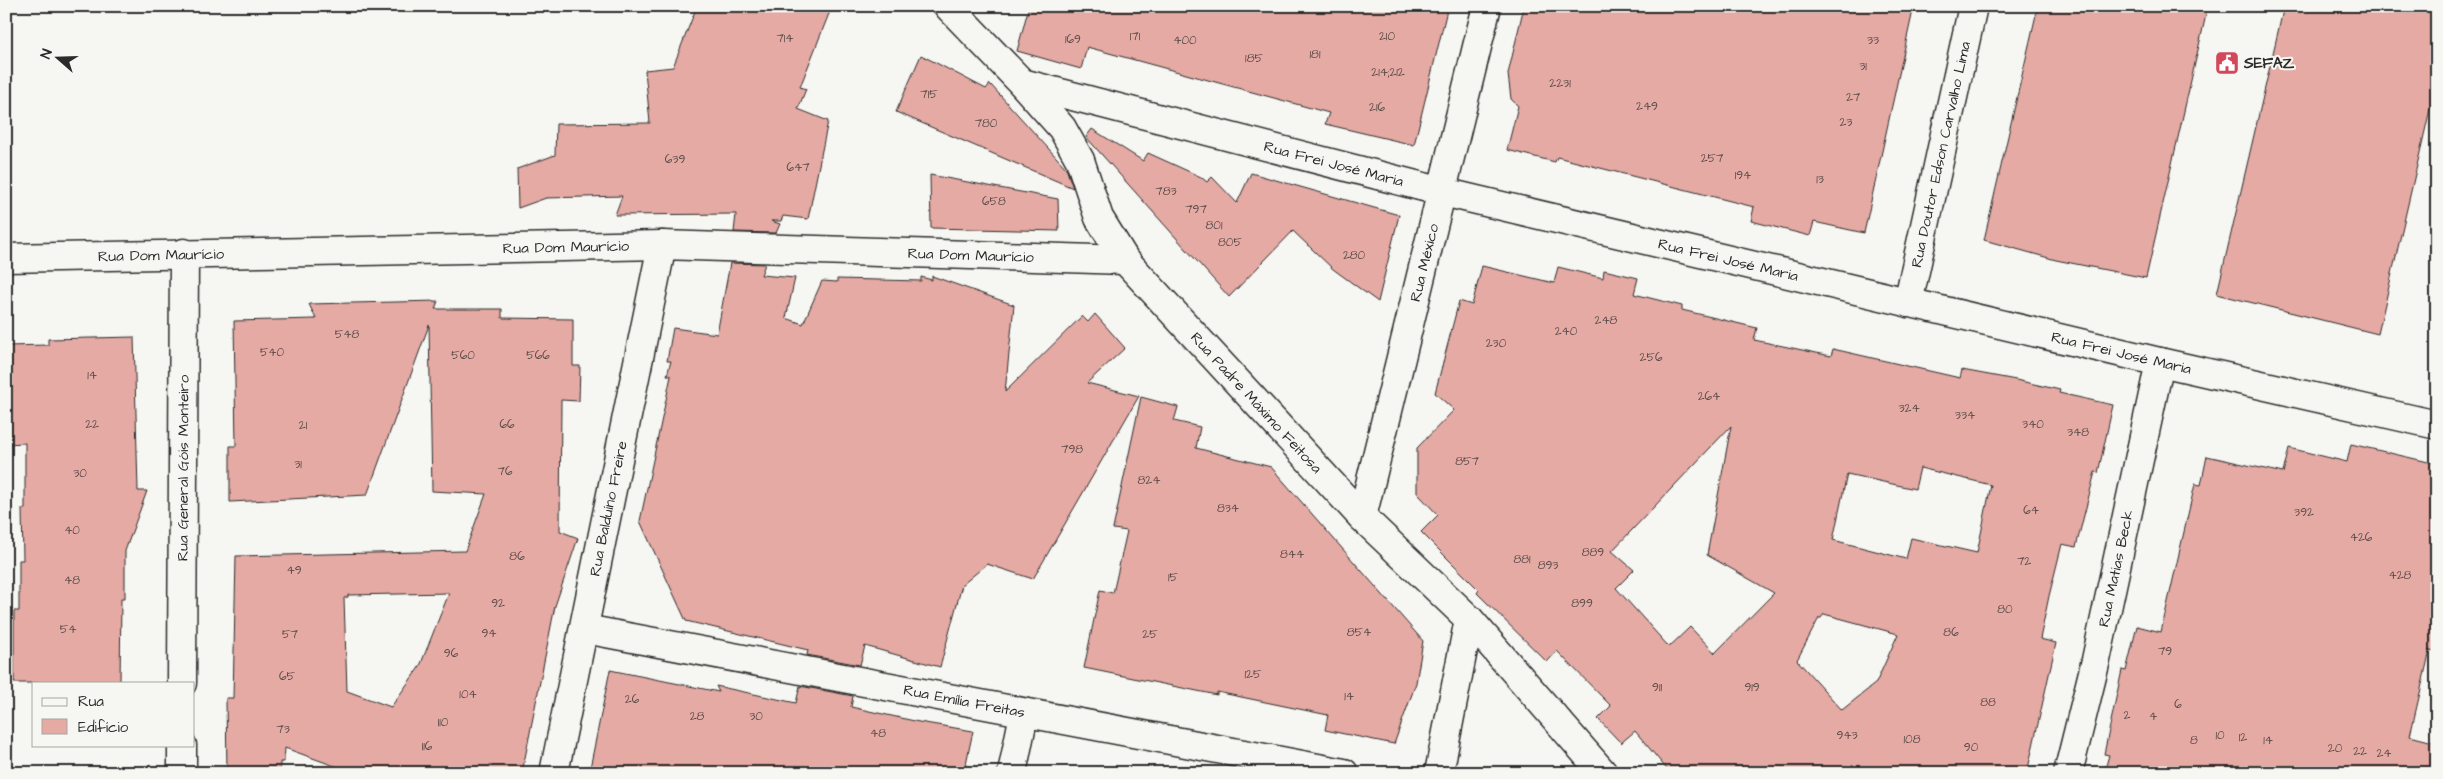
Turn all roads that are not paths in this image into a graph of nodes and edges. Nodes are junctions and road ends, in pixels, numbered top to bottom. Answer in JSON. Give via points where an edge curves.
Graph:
{"nodes":[{"id":1,"x":948,"y":6,"type":"edge"},
{"id":2,"x":1487,"y":6,"type":"edge"},
{"id":3,"x":1973,"y":6,"type":"edge"},
{"id":4,"x":1022,"y":83,"type":"junction"},
{"id":5,"x":1443,"y":192,"type":"junction"},
{"id":6,"x":662,"y":245,"type":"junction"},
{"id":7,"x":184,"y":253,"type":"junction"},
{"id":8,"x":6,"y":258,"type":"edge"},
{"id":9,"x":1125,"y":260,"type":"junction"},
{"id":10,"x":1908,"y":303,"type":"junction"},
{"id":11,"x":2160,"y":362,"type":"junction"},
{"id":12,"x":2437,"y":425,"type":"edge"},
{"id":13,"x":1362,"y":517,"type":"junction"},
{"id":14,"x":1469,"y":618,"type":"junction"},
{"id":15,"x":585,"y":629,"type":"junction"},
{"id":16,"x":182,"y":682,"type":"edge"},
{"id":17,"x":1024,"y":714,"type":"junction"},
{"id":18,"x":182,"y":746,"type":"edge"},
{"id":19,"x":182,"y":773,"type":"edge"},
{"id":20,"x":554,"y":773,"type":"edge"},
{"id":21,"x":1012,"y":773,"type":"edge"},
{"id":22,"x":1344,"y":773,"type":"edge"},
{"id":23,"x":1439,"y":773,"type":"edge"},
{"id":24,"x":1603,"y":773,"type":"edge"},
{"id":25,"x":2068,"y":773,"type":"edge"}],
"edges":[{"from":1,"to":4,"type":"street","name":"Rua Padre Máximo Feitosa"},
{"from":2,"to":5,"type":"street","name":"Rua México"},
{"from":3,"to":10,"type":"street","name":"Rua Doutor Edson Carvalho Lima"},
{"from":4,"to":5,"type":"street","name":"Rua Frei José Maria"},
{"from":4,"to":9,"type":"street","name":"Rua Padre Máximo Feitosa","via":[[1062,128],[1080,160],[1099,218]]},
{"from":5,"to":10,"type":"street","name":"Rua Frei José Maria"},
{"from":5,"to":13,"type":"street","name":"Rua México"},
{"from":6,"to":7,"type":"street","name":"Rua Dom Maurício"},
{"from":6,"to":9,"type":"street","name":"Rua Dom Maurício"},
{"from":6,"to":15,"type":"street","name":"Rua Balduíno Freire"},
{"from":7,"to":8,"type":"street","name":"Rua Dom Maurício"},
{"from":7,"to":16,"type":"street","name":"Rua General Góis Monteiro"},
{"from":9,"to":13,"type":"street","name":"Rua Padre Máximo Feitosa"},
{"from":10,"to":11,"type":"street","name":"Rua Frei José Maria"},
{"from":11,"to":12,"type":"street","name":"Rua Frei José Maria"},
{"from":11,"to":25,"type":"street","name":"Rua Matias Beck","via":[[2096,660]]},
{"from":13,"to":14,"type":"street","name":"Rua Padre Máximo Feitosa"},
{"from":14,"to":23,"type":"street"},
{"from":14,"to":24,"type":"street","name":"Rua Padre Máximo Feitosa"},
{"from":15,"to":17,"type":"street","name":"Rua Emília Freitas"},
{"from":15,"to":20,"type":"street","name":"Rua Balduíno Freire"},
{"from":17,"to":21,"type":"street"},
{"from":17,"to":22,"type":"street","name":"Rua Emília Freitas"},
{"from":18,"to":19,"type":"street"}]}
